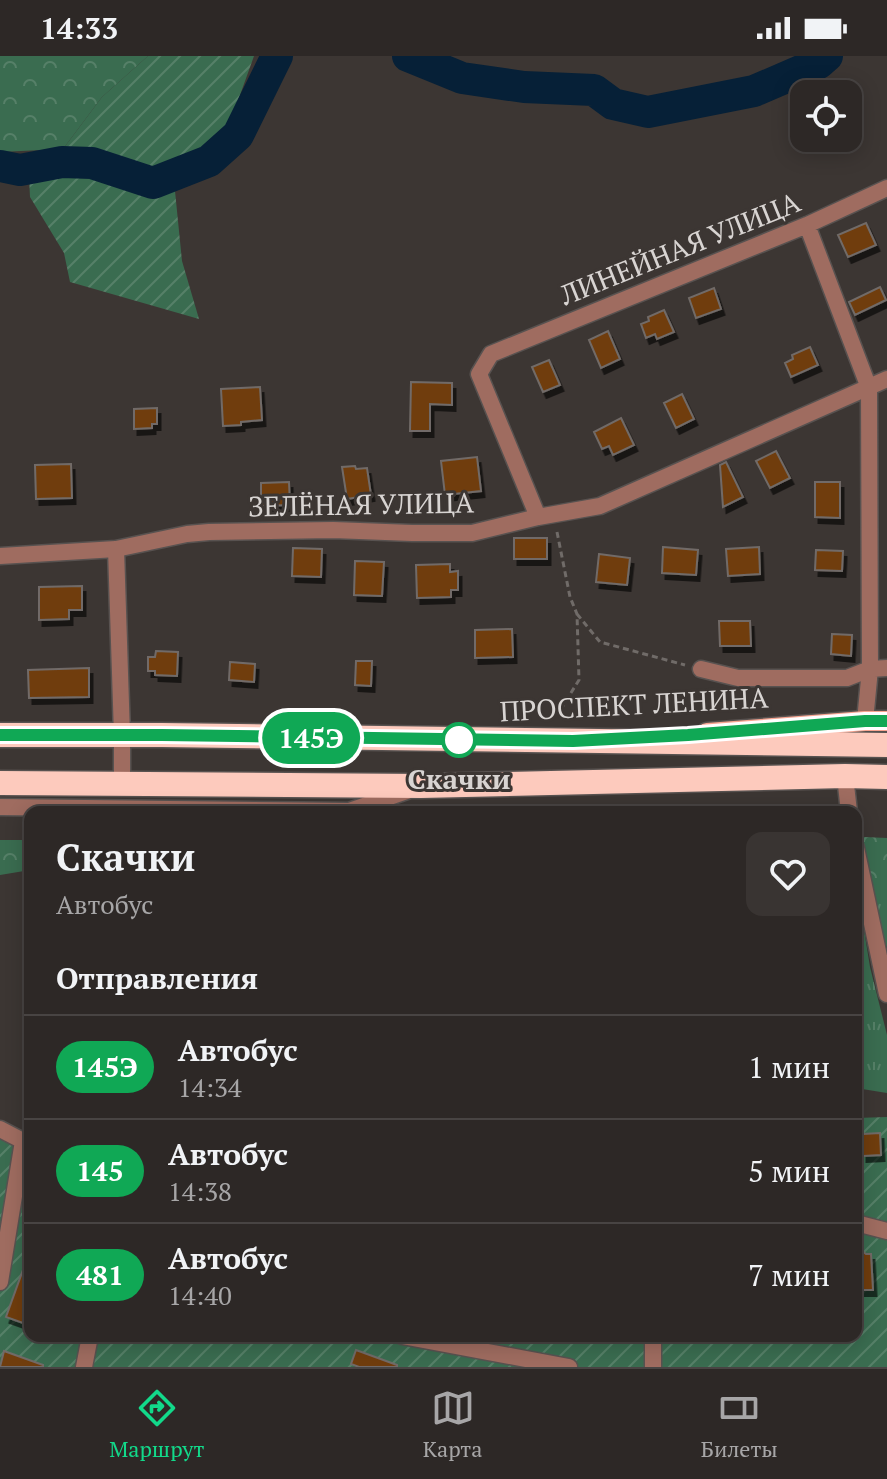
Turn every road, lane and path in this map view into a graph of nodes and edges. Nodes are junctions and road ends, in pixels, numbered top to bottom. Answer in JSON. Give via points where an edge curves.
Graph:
{"nodes":[{"id":1,"x":887,"y":188,"type":"edge"},
{"id":2,"x":807,"y":225,"type":"junction"},
{"id":3,"x":887,"y":379,"type":"edge"},
{"id":4,"x":869,"y":388,"type":"junction"},
{"id":5,"x":545,"y":515,"type":"junction"},
{"id":6,"x":116,"y":549,"type":"junction"},
{"id":7,"x":0,"y":556,"type":"edge"},
{"id":8,"x":577,"y":614,"type":"junction"},
{"id":9,"x":701,"y":669,"type":"joint"},
{"id":10,"x":879,"y":669,"type":"edge"},
{"id":11,"x":559,"y":712,"type":"dead end"},
{"id":12,"x":865,"y":721,"type":"junction"},
{"id":13,"x":887,"y":721,"type":"edge"},
{"id":14,"x":0,"y":735,"type":"edge"},
{"id":15,"x":122,"y":735,"type":"junction"},
{"id":16,"x":614,"y":740,"type":"junction"},
{"id":17,"x":887,"y":745,"type":"edge"},
{"id":18,"x":845,"y":776,"type":"junction"},
{"id":19,"x":887,"y":777,"type":"edge"},
{"id":20,"x":0,"y":783,"type":"edge"},
{"id":21,"x":122,"y":784,"type":"junction"},
{"id":22,"x":421,"y":786,"type":"junction"},
{"id":23,"x":363,"y":806,"type":"edge"},
{"id":24,"x":848,"y":806,"type":"edge"},
{"id":25,"x":0,"y":807,"type":"edge"},
{"id":26,"x":24,"y":807,"type":"edge"},
{"id":27,"x":862,"y":876,"type":"edge"},
{"id":28,"x":887,"y":994,"type":"edge"},
{"id":29,"x":0,"y":1129,"type":"edge"},
{"id":30,"x":862,"y":1225,"type":"edge"},
{"id":31,"x":887,"y":1231,"type":"edge"},
{"id":32,"x":0,"y":1282,"type":"edge"},
{"id":33,"x":89,"y":1342,"type":"edge"},
{"id":34,"x":434,"y":1342,"type":"edge"},
{"id":35,"x":653,"y":1342,"type":"edge"},
{"id":36,"x":84,"y":1367,"type":"edge"},
{"id":37,"x":569,"y":1367,"type":"edge"},
{"id":38,"x":653,"y":1367,"type":"edge"}],
"edges":[{"from":1,"to":2,"type":"street","name":"ЛИНЕЙНАЯ УЛИЦА"},
{"from":2,"to":4,"type":"street"},
{"from":2,"to":5,"type":"street","name":"ЛИНЕЙНАЯ УЛИЦА","via":[[491,354],[479,374]]},
{"from":3,"to":4,"type":"street","name":"ЗЕЛЁНАЯ УЛИЦА"},
{"from":4,"to":5,"type":"street","name":"ЗЕЛЁНАЯ УЛИЦА","via":[[600,506]]},
{"from":4,"to":10,"type":"street"},
{"from":5,"to":6,"type":"street","name":"ЗЕЛЁНАЯ УЛИЦА","via":[[472,533],[209,532]]},
{"from":5,"to":8,"type":"path"},
{"from":6,"to":7,"type":"street","name":"ЗЕЛЁНАЯ УЛИЦА"},
{"from":6,"to":15,"type":"street"},
{"from":8,"to":9,"type":"path","via":[[600,642]]},
{"from":8,"to":11,"type":"path","via":[[579,680]]},
{"from":9,"to":10,"type":"street","via":[[738,678],[847,678]]},
{"from":10,"to":12,"type":"street"},
{"from":12,"to":13,"type":"main road","name":"ПРОСПЕКТ ЛЕНИНА"},
{"from":12,"to":16,"type":"main road","name":"ПРОСПЕКТ ЛЕНИНА"},
{"from":14,"to":15,"type":"highway","name":"ПРОСПЕКТ ЛЕНИНА"},
{"from":15,"to":16,"type":"highway","name":"ПРОСПЕКТ ЛЕНИНА"},
{"from":15,"to":21,"type":"street"},
{"from":16,"to":17,"type":"highway"},
{"from":18,"to":19,"type":"highway"},
{"from":18,"to":22,"type":"highway"},
{"from":18,"to":24,"type":"street"},
{"from":20,"to":21,"type":"highway"},
{"from":21,"to":22,"type":"highway"},
{"from":22,"to":23,"type":"street"},
{"from":25,"to":26,"type":"street"},
{"from":27,"to":28,"type":"street"},
{"from":29,"to":32,"type":"street","via":[[23,1141]]},
{"from":30,"to":31,"type":"street"},
{"from":33,"to":36,"type":"street"},
{"from":34,"to":37,"type":"street"},
{"from":35,"to":38,"type":"street"}]}
